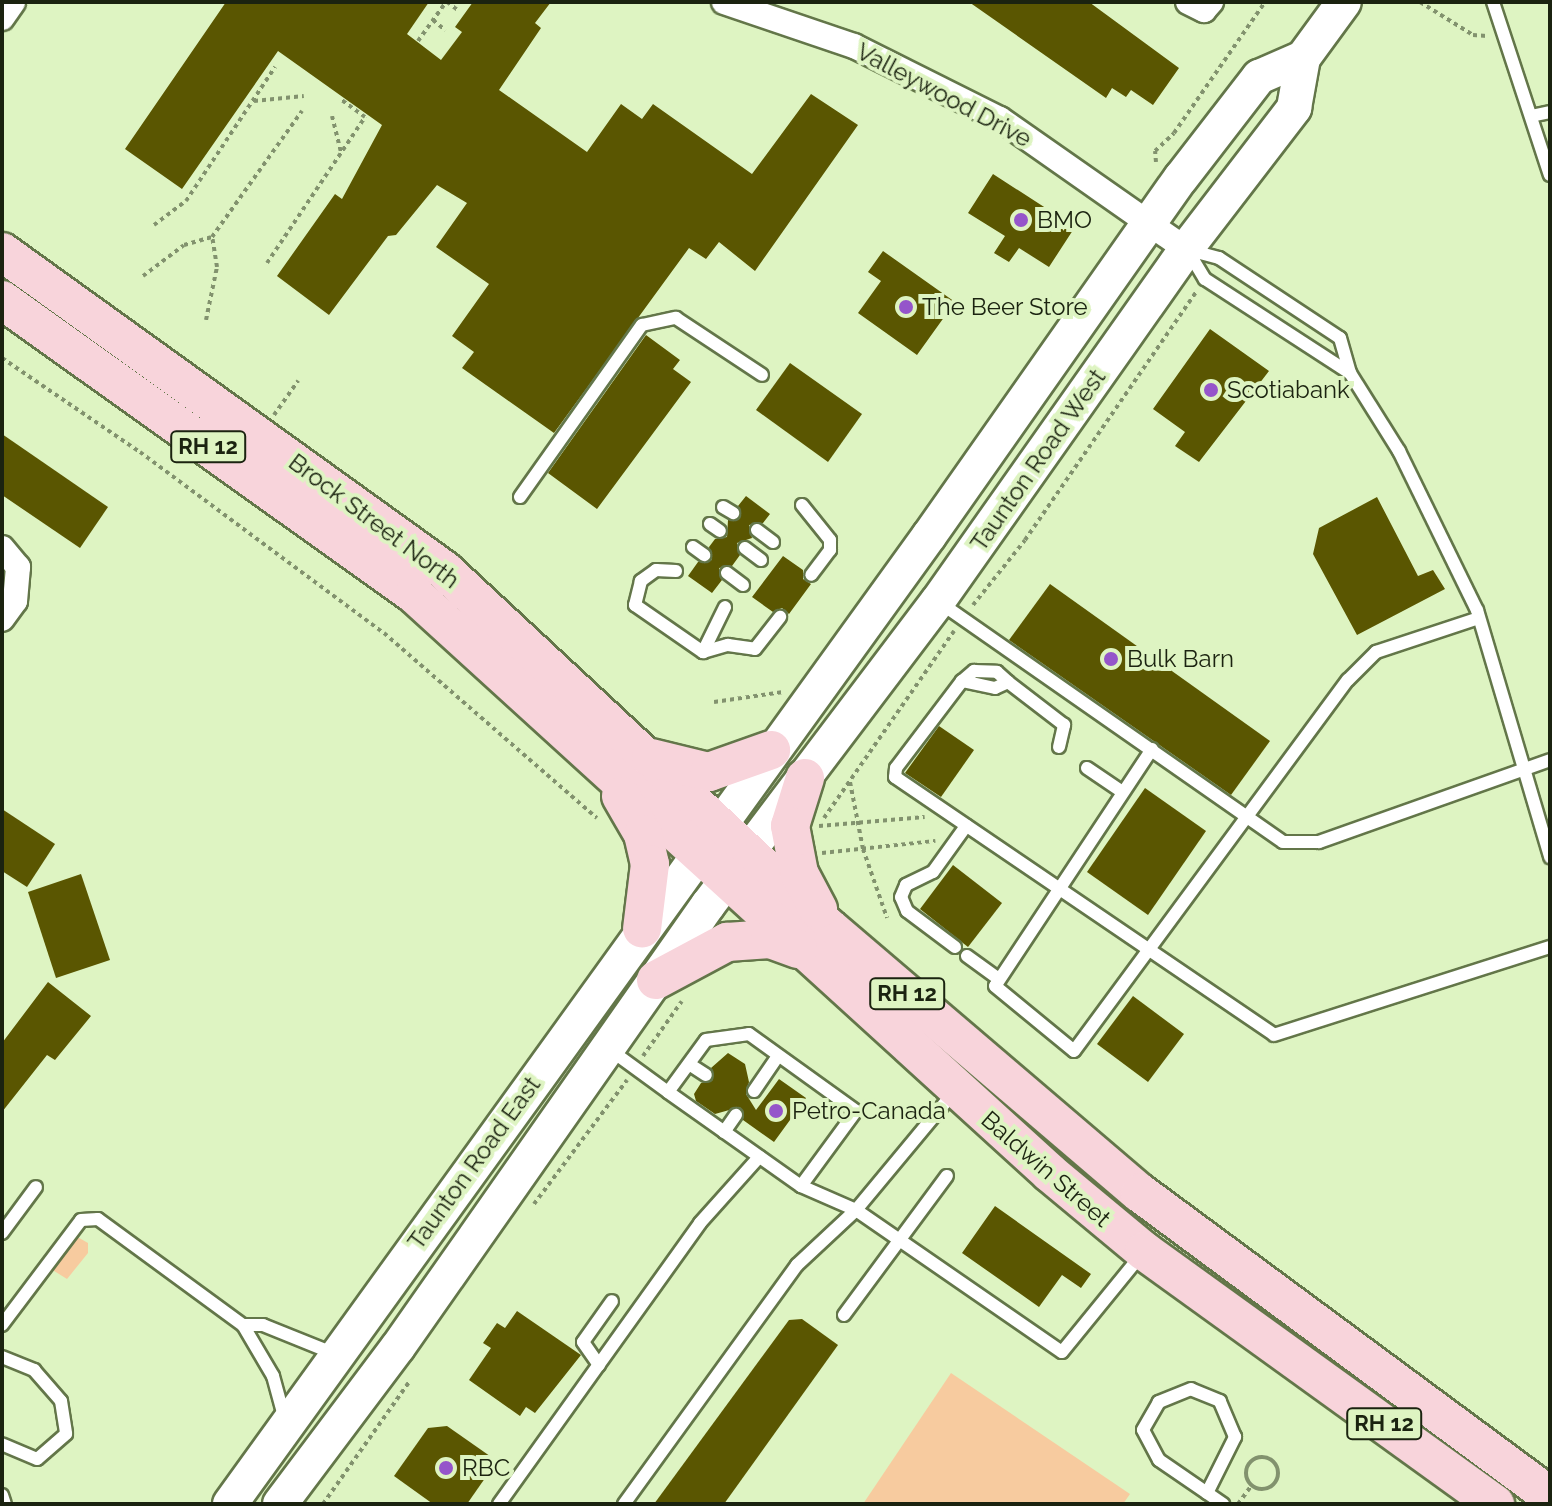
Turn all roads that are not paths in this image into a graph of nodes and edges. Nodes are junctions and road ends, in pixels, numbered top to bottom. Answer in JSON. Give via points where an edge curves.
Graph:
{"nodes":[{"id":1,"x":13,"y":2,"type":"edge"},
{"id":2,"x":724,"y":2,"type":"edge"},
{"id":3,"x":1188,"y":2,"type":"edge"},
{"id":4,"x":1211,"y":2,"type":"edge"},
{"id":5,"x":1344,"y":2,"type":"edge"},
{"id":6,"x":1493,"y":2,"type":"edge"},
{"id":7,"x":776,"y":9,"type":"edge"},
{"id":8,"x":2,"y":18,"type":"edge"},
{"id":9,"x":1303,"y":58,"type":"junction"},
{"id":10,"x":1550,"y":112,"type":"edge"},
{"id":11,"x":1531,"y":116,"type":"junction"},
{"id":12,"x":1550,"y":175,"type":"edge"},
{"id":13,"x":1138,"y":213,"type":"junction"},
{"id":14,"x":1186,"y":249,"type":"junction"},
{"id":15,"x":2,"y":252,"type":"edge"},
{"id":16,"x":2,"y":300,"type":"edge"},
{"id":17,"x":1350,"y":373,"type":"junction"},
{"id":18,"x":762,"y":375,"type":"dead end"},
{"id":19,"x":520,"y":497,"type":"dead end"},
{"id":20,"x":802,"y":505,"type":"dead end"},
{"id":21,"x":757,"y":530,"type":"dead end"},
{"id":22,"x":773,"y":542,"type":"dead end"},
{"id":23,"x":2,"y":548,"type":"edge"},
{"id":24,"x":745,"y":548,"type":"dead end"},
{"id":25,"x":761,"y":560,"type":"dead end"},
{"id":26,"x":676,"y":571,"type":"dead end"},
{"id":27,"x":727,"y":573,"type":"dead end"},
{"id":28,"x":811,"y":575,"type":"dead end"},
{"id":29,"x":743,"y":585,"type":"dead end"},
{"id":30,"x":725,"y":607,"type":"dead end"},
{"id":31,"x":951,"y":609,"type":"junction"},
{"id":32,"x":780,"y":617,"type":"dead end"},
{"id":33,"x":1479,"y":618,"type":"junction"},
{"id":34,"x":2,"y":619,"type":"edge"},
{"id":35,"x":703,"y":652,"type":"junction"},
{"id":36,"x":563,"y":726,"type":"junction"},
{"id":37,"x":1059,"y":747,"type":"dead end"},
{"id":38,"x":1152,"y":749,"type":"junction"},
{"id":39,"x":771,"y":750,"type":"junction"},
{"id":40,"x":647,"y":757,"type":"junction"},
{"id":41,"x":1550,"y":760,"type":"edge"},
{"id":42,"x":1087,"y":768,"type":"dead end"},
{"id":43,"x":1524,"y":769,"type":"junction"},
{"id":44,"x":805,"y":778,"type":"junction"},
{"id":45,"x":1121,"y":791,"type":"junction"},
{"id":46,"x":1246,"y":817,"type":"junction"},
{"id":47,"x":719,"y":823,"type":"junction"},
{"id":48,"x":966,"y":826,"type":"junction"},
{"id":49,"x":750,"y":852,"type":"junction"},
{"id":50,"x":696,"y":853,"type":"junction"},
{"id":51,"x":1550,"y":857,"type":"edge"},
{"id":52,"x":726,"y":882,"type":"junction"},
{"id":53,"x":1057,"y":889,"type":"junction"},
{"id":54,"x":642,"y":929,"type":"junction"},
{"id":55,"x":816,"y":938,"type":"junction"},
{"id":56,"x":955,"y":947,"type":"dead end"},
{"id":57,"x":1550,"y":947,"type":"edge"},
{"id":58,"x":1152,"y":949,"type":"junction"},
{"id":59,"x":967,"y":956,"type":"dead end"},
{"id":60,"x":999,"y":979,"type":"junction"},
{"id":61,"x":673,"y":984,"type":"junction"},
{"id":62,"x":778,"y":1056,"type":"junction"},
{"id":63,"x":622,"y":1058,"type":"junction"},
{"id":64,"x":689,"y":1064,"type":"junction"},
{"id":65,"x":706,"y":1075,"type":"dead end"},
{"id":66,"x":754,"y":1091,"type":"dead end"},
{"id":67,"x":955,"y":1091,"type":"junction"},
{"id":68,"x":668,"y":1092,"type":"junction"},
{"id":69,"x":736,"y":1115,"type":"dead end"},
{"id":70,"x":724,"y":1132,"type":"junction"},
{"id":71,"x":759,"y":1157,"type":"junction"},
{"id":72,"x":947,"y":1176,"type":"dead end"},
{"id":73,"x":801,"y":1186,"type":"junction"},
{"id":74,"x":36,"y":1187,"type":"dead end"},
{"id":75,"x":856,"y":1210,"type":"junction"},
{"id":76,"x":2,"y":1233,"type":"edge"},
{"id":77,"x":901,"y":1241,"type":"junction"},
{"id":78,"x":1144,"y":1251,"type":"junction"},
{"id":79,"x":612,"y":1301,"type":"dead end"},
{"id":80,"x":844,"y":1315,"type":"dead end"},
{"id":81,"x":2,"y":1325,"type":"edge"},
{"id":82,"x":243,"y":1325,"type":"junction"},
{"id":83,"x":337,"y":1355,"type":"junction"},
{"id":84,"x":2,"y":1357,"type":"edge"},
{"id":85,"x":599,"y":1365,"type":"junction"},
{"id":86,"x":287,"y":1425,"type":"junction"},
{"id":87,"x":2,"y":1444,"type":"edge"},
{"id":88,"x":1207,"y":1493,"type":"junction"},
{"id":89,"x":2,"y":1495,"type":"edge"},
{"id":90,"x":1550,"y":1496,"type":"edge"},
{"id":91,"x":5,"y":1504,"type":"edge"},
{"id":92,"x":230,"y":1504,"type":"edge"},
{"id":93,"x":280,"y":1504,"type":"edge"},
{"id":94,"x":499,"y":1504,"type":"edge"},
{"id":95,"x":624,"y":1504,"type":"edge"},
{"id":96,"x":1223,"y":1504,"type":"edge"},
{"id":97,"x":1495,"y":1504,"type":"edge"}],
"edges":[{"from":1,"to":8,"type":"street"},
{"from":2,"to":7,"type":"street","name":"Valleywood Drive"},
{"from":3,"to":4,"type":"street","via":[[1204,10]]},
{"from":5,"to":9,"type":"main road","name":"Taunton Road West"},
{"from":6,"to":11,"type":"lane"},
{"from":7,"to":13,"type":"street","name":"Valleywood Drive","via":[[1000,119]]},
{"from":9,"to":13,"type":"main road","name":"Taunton Road West","via":[[1259,77]]},
{"from":9,"to":14,"type":"main road","name":"Taunton Road West","via":[[1294,108]]},
{"from":10,"to":11,"type":"lane"},
{"from":11,"to":12,"type":"lane"},
{"from":13,"to":14,"type":"street","name":"Valleywood Drive"},
{"from":13,"to":39,"type":"main road","name":"Taunton Road West"},
{"from":14,"to":17,"type":"lane","via":[[1205,279]]},
{"from":14,"to":17,"type":"lane","via":[[1219,258],[1340,338]]},
{"from":14,"to":31,"type":"main road","name":"Taunton Road West"},
{"from":15,"to":40,"type":"main road","name":"Brock Street North","number":"RH 12","via":[[444,570]]},
{"from":16,"to":36,"type":"main road","name":"Brock Street North","number":"RH 12","via":[[414,594]]},
{"from":17,"to":33,"type":"lane","via":[[1399,451]]},
{"from":18,"to":19,"type":"lane","via":[[676,318],[642,325]]},
{"from":20,"to":28,"type":"lane","via":[[830,540],[830,550]]},
{"from":21,"to":22,"type":"lane"},
{"from":23,"to":34,"type":"street","via":[[18,567],[15,601]]},
{"from":24,"to":25,"type":"lane"},
{"from":26,"to":35,"type":"lane","via":[[656,570],[641,581],[635,605]]},
{"from":27,"to":29,"type":"lane"},
{"from":30,"to":35,"type":"lane"},
{"from":31,"to":38,"type":"lane"},
{"from":31,"to":44,"type":"main road","name":"Taunton Road West"},
{"from":32,"to":35,"type":"lane","via":[[755,649],[728,645]]},
{"from":33,"to":43,"type":"lane"},
{"from":33,"to":46,"type":"lane","via":[[1376,652],[1348,680]]},
{"from":36,"to":50,"type":"main road","name":"Baldwin Street","number":"RH 12"},
{"from":36,"to":54,"type":"main road","via":[[628,804],[643,834],[650,864]]},
{"from":37,"to":48,"type":"lane","via":[[1064,725],[1008,682],[995,688],[962,681],[896,768],[903,785]]},
{"from":38,"to":45,"type":"lane"},
{"from":38,"to":46,"type":"lane"},
{"from":39,"to":40,"type":"main road","via":[[709,772]]},
{"from":39,"to":47,"type":"main road","name":"Taunton Road West"},
{"from":40,"to":47,"type":"main road","name":"Brock Street North","number":"RH 12"},
{"from":41,"to":43,"type":"lane"},
{"from":42,"to":45,"type":"lane"},
{"from":43,"to":46,"type":"lane","via":[[1319,842],[1283,842]]},
{"from":43,"to":51,"type":"lane"},
{"from":44,"to":49,"type":"main road","name":"Taunton Road West"},
{"from":44,"to":55,"type":"main road","via":[[790,826]]},
{"from":45,"to":53,"type":"lane"},
{"from":46,"to":58,"type":"lane"},
{"from":47,"to":49,"type":"main road","name":"Baldwin Street","number":"RH 12"},
{"from":47,"to":50,"type":"main road","name":"Taunton Road East"},
{"from":48,"to":53,"type":"lane"},
{"from":48,"to":56,"type":"lane","via":[[933,872],[906,885],[901,897],[907,911]]},
{"from":49,"to":52,"type":"main road","name":"Taunton Road East"},
{"from":49,"to":55,"type":"main road","name":"Baldwin Street","number":"RH 12"},
{"from":50,"to":52,"type":"main road","name":"Baldwin Street","number":"RH 12"},
{"from":50,"to":54,"type":"main road","name":"Taunton Road East"},
{"from":52,"to":55,"type":"main road","name":"Baldwin Street","number":"RH 12"},
{"from":52,"to":61,"type":"main road","name":"Taunton Road East"},
{"from":53,"to":58,"type":"lane"},
{"from":53,"to":60,"type":"lane"},
{"from":54,"to":83,"type":"main road","name":"Taunton Road East"},
{"from":55,"to":61,"type":"main road","via":[[735,940]]},
{"from":55,"to":67,"type":"main road","name":"Baldwin Street","number":"RH 12"},
{"from":55,"to":90,"type":"main road","name":"Baldwin Street","number":"RH 12","via":[[1152,1203]]},
{"from":57,"to":58,"type":"lane","via":[[1274,1035]]},
{"from":58,"to":60,"type":"lane","via":[[1074,1051],[995,986]]},
{"from":59,"to":60,"type":"lane"},
{"from":61,"to":63,"type":"main road","name":"Taunton Road East"},
{"from":62,"to":64,"type":"lane","via":[[749,1034],[706,1040]]},
{"from":62,"to":66,"type":"lane"},
{"from":62,"to":73,"type":"lane","via":[[856,1111]]},
{"from":63,"to":68,"type":"lane"},
{"from":63,"to":93,"type":"main road","name":"Taunton Road East"},
{"from":64,"to":65,"type":"lane"},
{"from":64,"to":68,"type":"lane"},
{"from":67,"to":75,"type":"lane"},
{"from":67,"to":78,"type":"main road","name":"Baldwin Street","number":"RH 12"},
{"from":68,"to":70,"type":"lane"},
{"from":69,"to":70,"type":"lane"},
{"from":70,"to":71,"type":"lane"},
{"from":71,"to":73,"type":"lane"},
{"from":71,"to":85,"type":"lane","via":[[700,1223]]},
{"from":72,"to":77,"type":"lane"},
{"from":73,"to":75,"type":"lane"},
{"from":74,"to":76,"type":"lane"},
{"from":75,"to":77,"type":"lane"},
{"from":75,"to":95,"type":"lane","via":[[797,1265]]},
{"from":77,"to":78,"type":"lane","via":[[1062,1352]]},
{"from":77,"to":80,"type":"lane"},
{"from":78,"to":97,"type":"main road","name":"Baldwin Street","number":"RH 12"},
{"from":79,"to":85,"type":"lane","via":[[583,1342]]},
{"from":81,"to":82,"type":"lane","via":[[81,1220],[98,1219]]},
{"from":82,"to":83,"type":"lane","via":[[263,1325]]},
{"from":82,"to":86,"type":"lane","via":[[273,1376]]},
{"from":83,"to":86,"type":"main road","name":"Taunton Road East"},
{"from":84,"to":87,"type":"lane","via":[[34,1370],[61,1401],[66,1434],[37,1459]]},
{"from":85,"to":94,"type":"lane"},
{"from":86,"to":92,"type":"main road","name":"Taunton Road East"},
{"from":88,"to":88,"type":"lane","via":[[1159,1460],[1143,1430],[1159,1402],[1191,1389],[1220,1401],[1235,1437]]},
{"from":88,"to":96,"type":"lane"},
{"from":89,"to":91,"type":"lane"}]}
